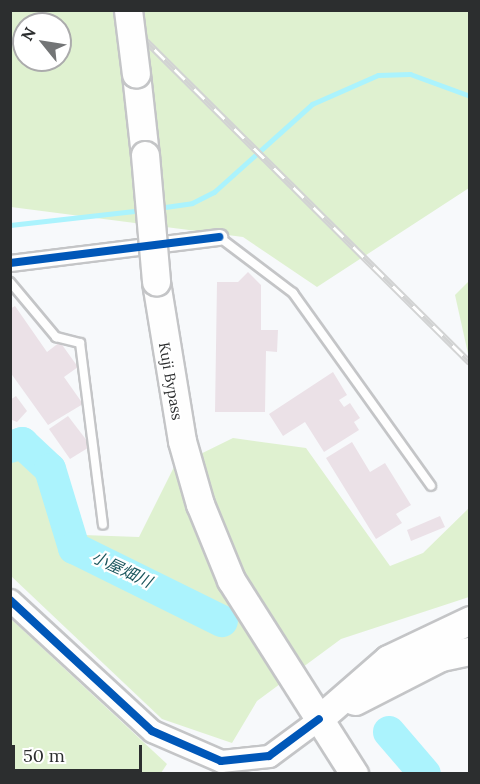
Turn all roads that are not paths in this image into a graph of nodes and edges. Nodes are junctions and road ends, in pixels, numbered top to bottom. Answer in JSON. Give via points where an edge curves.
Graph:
{"nodes":[{"id":1,"x":128,"y":10,"type":"edge"},
{"id":2,"x":219,"y":237,"type":"joint"},
{"id":3,"x":10,"y":263,"type":"edge"},
{"id":4,"x":10,"y":282,"type":"edge"},
{"id":5,"x":431,"y":486,"type":"dead end"},
{"id":6,"x":103,"y":525,"type":"dead end"},
{"id":7,"x":10,"y":600,"type":"edge"},
{"id":8,"x":470,"y":620,"type":"edge"},
{"id":9,"x":470,"y":651,"type":"edge"},
{"id":10,"x":319,"y":719,"type":"junction"},
{"id":11,"x":354,"y":774,"type":"edge"}],
"edges":[{"from":1,"to":10,"type":"highway","name":"Kuji Bypass","bridge":true,"via":[[165,353],[200,504],[231,580]]},
{"from":2,"to":3,"type":"street"},
{"from":2,"to":5,"type":"lane","via":[[293,293]]},
{"from":4,"to":6,"type":"lane","via":[[56,337],[80,343]]},
{"from":7,"to":10,"type":"street","via":[[152,731],[221,761],[269,756]]},
{"from":8,"to":10,"type":"highway","via":[[388,659]]},
{"from":9,"to":10,"type":"highway","via":[[441,657]]},
{"from":10,"to":11,"type":"highway","name":"Kuji Bypass"}]}
